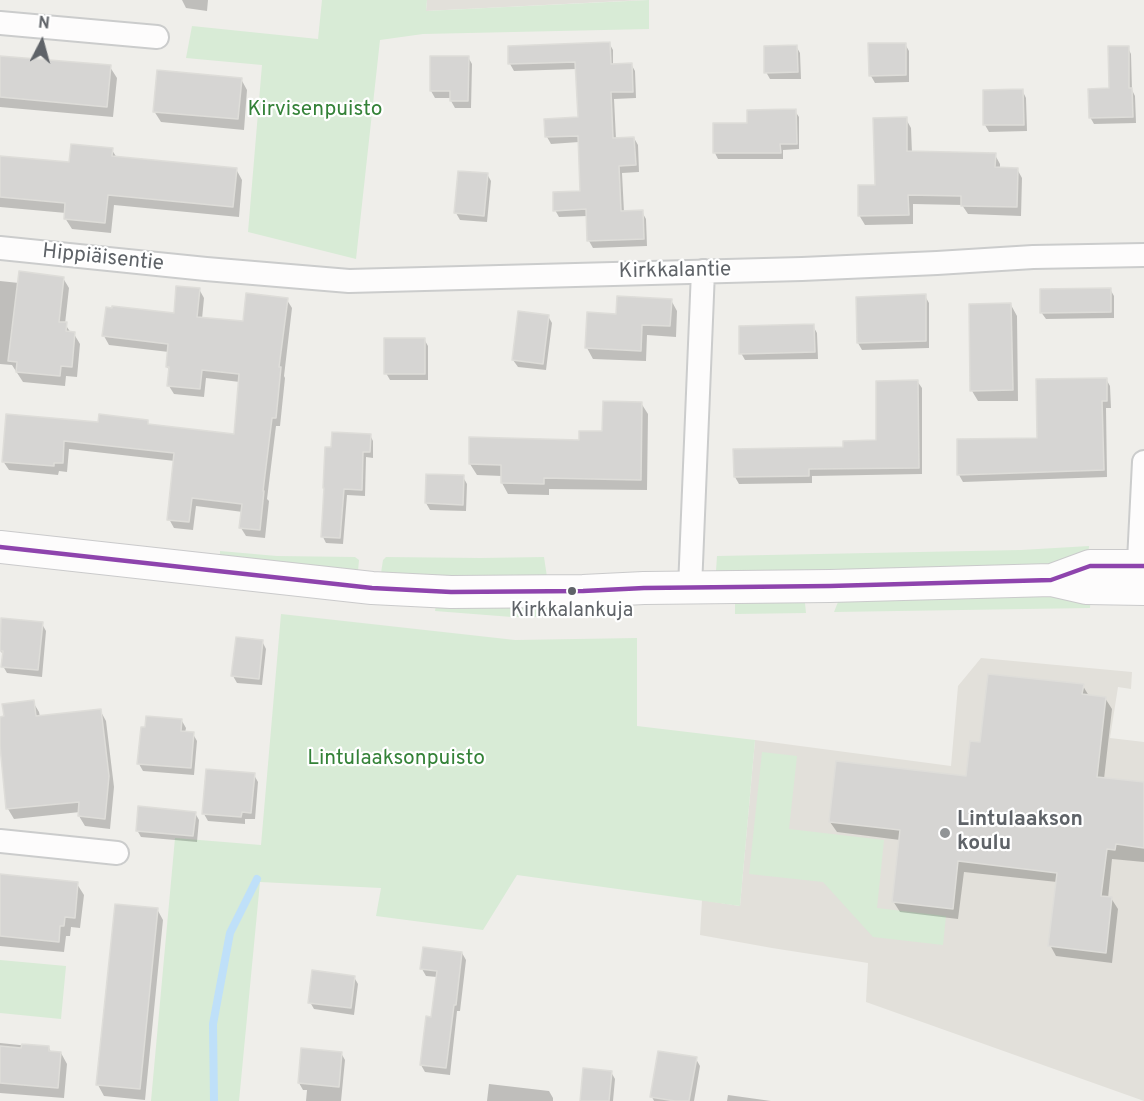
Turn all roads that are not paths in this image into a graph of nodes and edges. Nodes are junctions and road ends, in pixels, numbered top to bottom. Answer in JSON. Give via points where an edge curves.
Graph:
{"nodes":[{"id":1,"x":0,"y":23,"type":"edge"},
{"id":2,"x":157,"y":37,"type":"dead end"},
{"id":3,"x":0,"y":248,"type":"edge"},
{"id":4,"x":1144,"y":255,"type":"edge"},
{"id":5,"x":206,"y":269,"type":"joint"},
{"id":6,"x":703,"y":271,"type":"junction"},
{"id":7,"x":1144,"y":462,"type":"edge"},
{"id":8,"x":0,"y":547,"type":"edge"},
{"id":9,"x":1141,"y":577,"type":"edge"},
{"id":10,"x":690,"y":588,"type":"junction"},
{"id":11,"x":0,"y":841,"type":"edge"},
{"id":12,"x":117,"y":853,"type":"dead end"}],
"edges":[{"from":1,"to":2,"type":"street"},
{"from":3,"to":5,"type":"street","name":"Hippiäisentie"},
{"from":4,"to":6,"type":"street","name":"Kirkkalantie"},
{"from":5,"to":6,"type":"street","name":"Kirkkalantie","via":[[349,281]]},
{"from":6,"to":10,"type":"street"},
{"from":7,"to":9,"type":"street"},
{"from":8,"to":10,"type":"street","via":[[372,588],[451,592]]},
{"from":9,"to":10,"type":"street","via":[[1086,588],[1051,580]]},
{"from":11,"to":12,"type":"street"}]}
